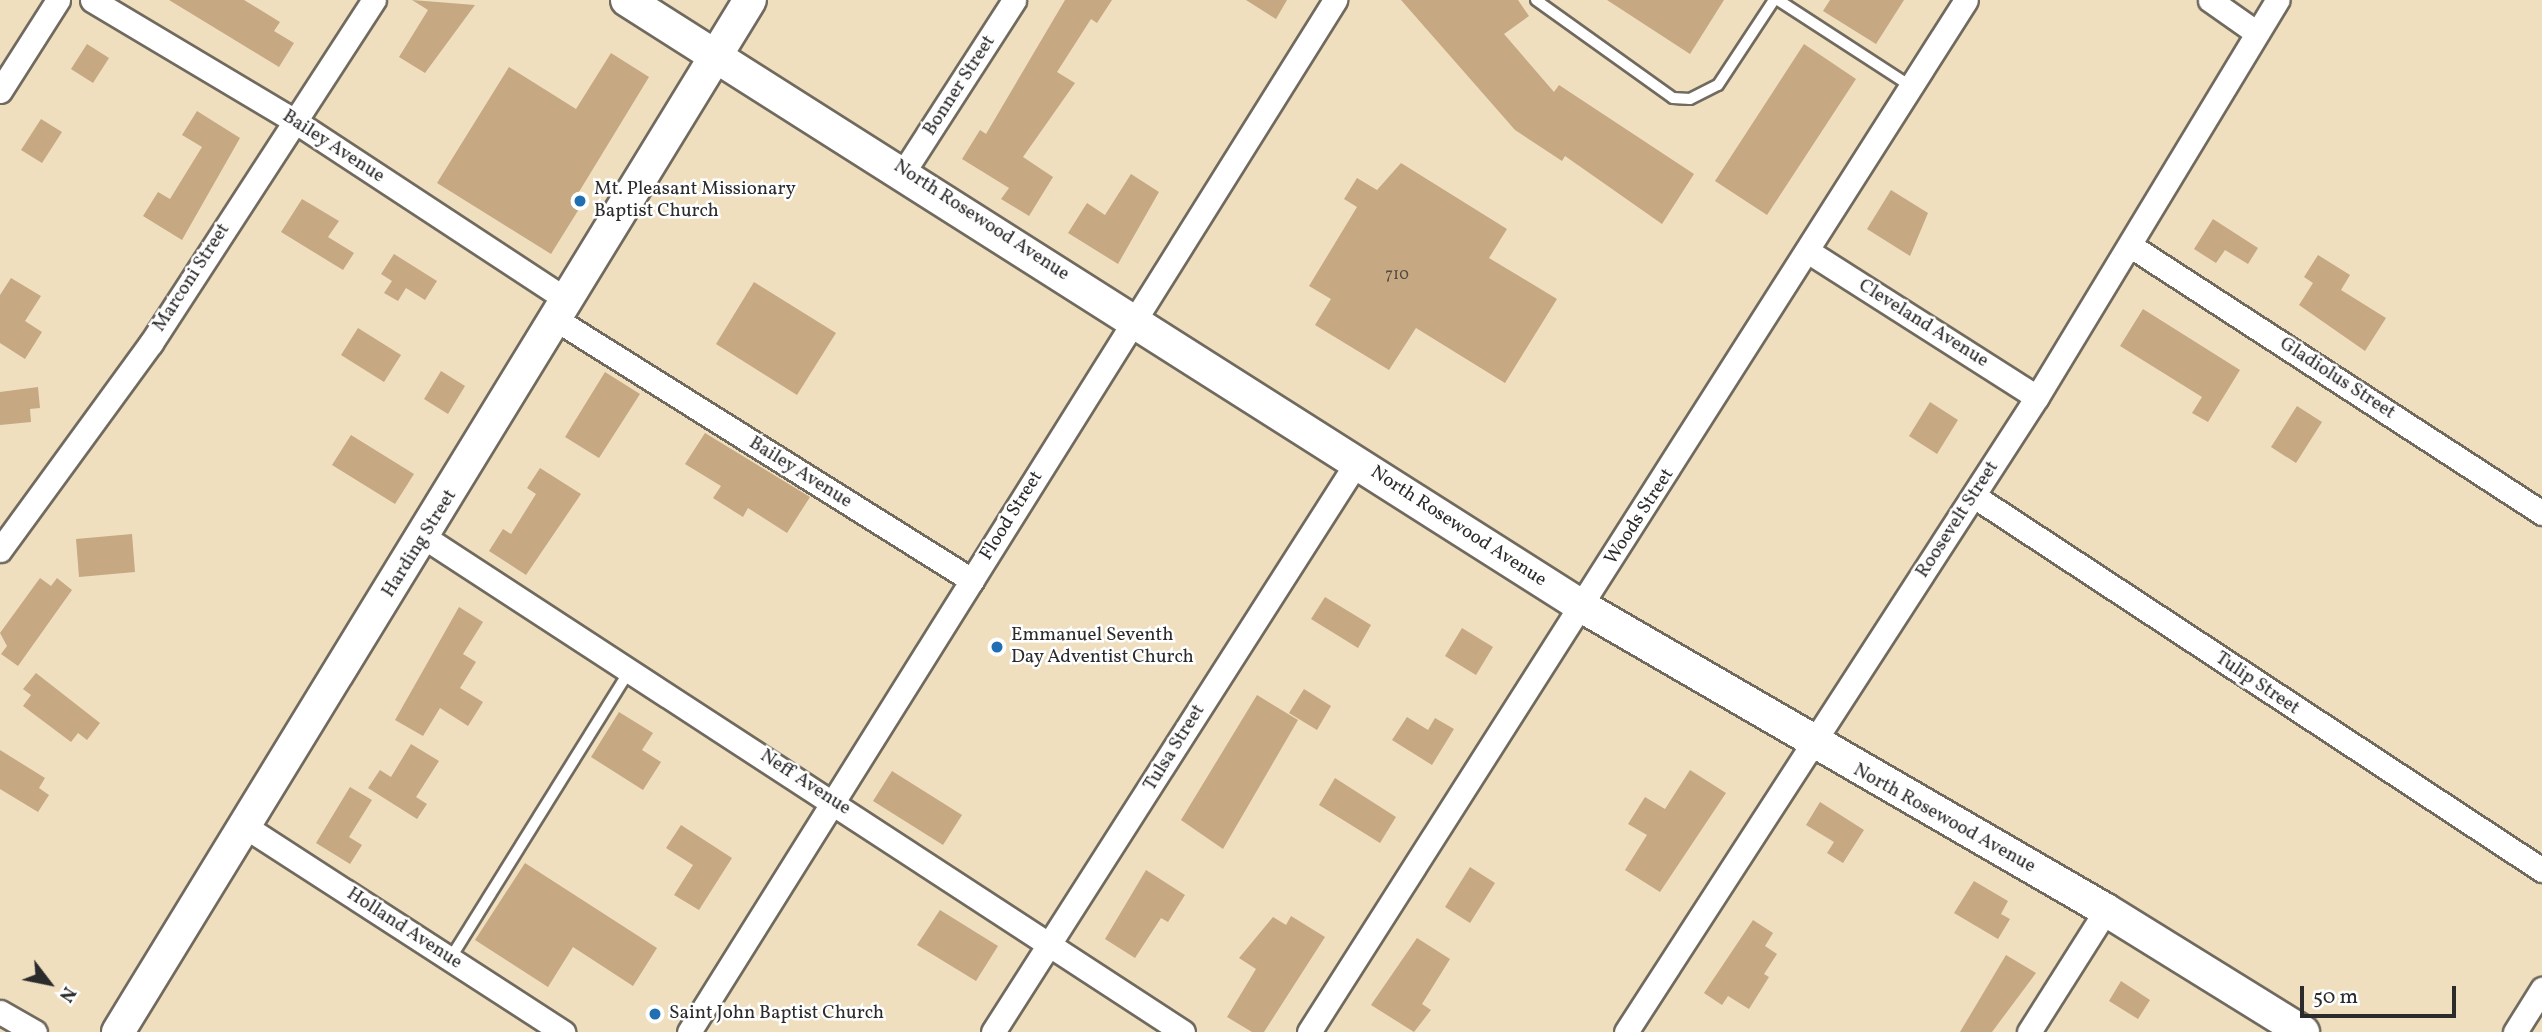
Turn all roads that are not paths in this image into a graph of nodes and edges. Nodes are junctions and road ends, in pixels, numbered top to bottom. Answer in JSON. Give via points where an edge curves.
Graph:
{"nodes":[{"id":1,"x":58,"y":0,"type":"edge"},
{"id":2,"x":92,"y":0,"type":"edge"},
{"id":3,"x":374,"y":0,"type":"edge"},
{"id":4,"x":627,"y":0,"type":"edge"},
{"id":5,"x":750,"y":0,"type":"edge"},
{"id":6,"x":768,"y":0,"type":"edge"},
{"id":7,"x":1014,"y":0,"type":"edge"},
{"id":8,"x":1335,"y":0,"type":"edge"},
{"id":9,"x":1536,"y":0,"type":"edge"},
{"id":10,"x":1776,"y":0,"type":"edge"},
{"id":11,"x":1966,"y":0,"type":"edge"},
{"id":12,"x":2210,"y":0,"type":"edge"},
{"id":13,"x":2277,"y":0,"type":"edge"},
{"id":14,"x":2257,"y":33,"type":"junction"},
{"id":15,"x":719,"y":55,"type":"junction"},
{"id":16,"x":1912,"y":87,"type":"junction"},
{"id":17,"x":0,"y":91,"type":"edge"},
{"id":18,"x":293,"y":120,"type":"junction"},
{"id":19,"x":904,"y":172,"type":"junction"},
{"id":20,"x":2131,"y":246,"type":"junction"},
{"id":21,"x":1809,"y":252,"type":"junction"},
{"id":22,"x":563,"y":311,"type":"junction"},
{"id":23,"x":1133,"y":319,"type":"junction"},
{"id":24,"x":2036,"y":397,"type":"junction"},
{"id":25,"x":1357,"y":462,"type":"junction"},
{"id":26,"x":1974,"y":496,"type":"junction"},
{"id":27,"x":2542,"y":513,"type":"edge"},
{"id":28,"x":424,"y":537,"type":"junction"},
{"id":29,"x":0,"y":550,"type":"edge"},
{"id":30,"x":972,"y":580,"type":"junction"},
{"id":31,"x":1583,"y":607,"type":"junction"},
{"id":32,"x":631,"y":670,"type":"junction"},
{"id":33,"x":1811,"y":744,"type":"junction"},
{"id":34,"x":832,"y":800,"type":"junction"},
{"id":35,"x":246,"y":827,"type":"junction"},
{"id":36,"x":2542,"y":870,"type":"edge"},
{"id":37,"x":2106,"y":910,"type":"junction"},
{"id":38,"x":1048,"y":948,"type":"junction"},
{"id":39,"x":450,"y":959,"type":"junction"},
{"id":40,"x":2542,"y":989,"type":"edge"},
{"id":41,"x":0,"y":1012,"type":"edge"},
{"id":42,"x":35,"y":1032,"type":"edge"},
{"id":43,"x":118,"y":1032,"type":"edge"},
{"id":44,"x":563,"y":1032,"type":"edge"},
{"id":45,"x":689,"y":1032,"type":"edge"},
{"id":46,"x":993,"y":1032,"type":"edge"},
{"id":47,"x":1183,"y":1032,"type":"edge"},
{"id":48,"x":1309,"y":1032,"type":"edge"},
{"id":49,"x":1626,"y":1032,"type":"edge"},
{"id":50,"x":2029,"y":1032,"type":"edge"},
{"id":51,"x":2303,"y":1032,"type":"edge"},
{"id":52,"x":2515,"y":1032,"type":"edge"}],
"edges":[{"from":1,"to":17,"type":"street"},
{"from":2,"to":18,"type":"street","name":"Bailey Avenue"},
{"from":3,"to":18,"type":"street","name":"Marconi Street"},
{"from":4,"to":15,"type":"street","name":"North Rosewood Avenue"},
{"from":5,"to":15,"type":"street","name":"Harding Street"},
{"from":6,"to":15,"type":"street","name":"Harding Street"},
{"from":7,"to":19,"type":"street","name":"Bonner Street"},
{"from":8,"to":23,"type":"street","name":"Flood Street"},
{"from":9,"to":10,"type":"lane","via":[[1673,97],[1690,99],[1718,85]]},
{"from":10,"to":16,"type":"lane"},
{"from":11,"to":16,"type":"street","name":"Woods Street"},
{"from":12,"to":14,"type":"street"},
{"from":13,"to":14,"type":"street","name":"Roosevelt Street"},
{"from":14,"to":20,"type":"street","name":"Roosevelt Street"},
{"from":15,"to":19,"type":"street","name":"North Rosewood Avenue"},
{"from":15,"to":22,"type":"street","name":"Harding Street"},
{"from":16,"to":21,"type":"street","name":"Woods Street"},
{"from":18,"to":22,"type":"street","name":"Bailey Avenue"},
{"from":18,"to":29,"type":"street","name":"Marconi Street","via":[[151,343]]},
{"from":19,"to":23,"type":"street","name":"North Rosewood Avenue"},
{"from":20,"to":24,"type":"street","name":"Roosevelt Street"},
{"from":20,"to":27,"type":"street","name":"Gladiolus Street"},
{"from":21,"to":24,"type":"street","name":"Cleveland Avenue"},
{"from":21,"to":31,"type":"street","name":"Woods Street"},
{"from":22,"to":28,"type":"street","name":"Harding Street"},
{"from":22,"to":30,"type":"street","name":"Bailey Avenue"},
{"from":23,"to":25,"type":"street","name":"North Rosewood Avenue"},
{"from":23,"to":30,"type":"street","name":"Flood Street"},
{"from":24,"to":26,"type":"street","name":"Roosevelt Street"},
{"from":25,"to":31,"type":"street","name":"North Rosewood Avenue"},
{"from":25,"to":38,"type":"street","name":"Tulsa Street"},
{"from":26,"to":33,"type":"street","name":"Roosevelt Street"},
{"from":26,"to":36,"type":"street","name":"Tulip Street"},
{"from":28,"to":32,"type":"street","name":"Neff Avenue"},
{"from":28,"to":35,"type":"street","name":"Harding Street"},
{"from":30,"to":34,"type":"street","name":"Flood Street"},
{"from":31,"to":33,"type":"street","name":"North Rosewood Avenue"},
{"from":31,"to":48,"type":"street","name":"Woods Street"},
{"from":32,"to":34,"type":"street","name":"Neff Avenue"},
{"from":32,"to":39,"type":"lane"},
{"from":33,"to":37,"type":"street","name":"North Rosewood Avenue"},
{"from":33,"to":49,"type":"street","name":"Roosevelt Street"},
{"from":34,"to":38,"type":"street","name":"Neff Avenue"},
{"from":34,"to":45,"type":"street","name":"Flood Street"},
{"from":35,"to":39,"type":"street","name":"Holland Avenue"},
{"from":35,"to":43,"type":"street","name":"Harding Street"},
{"from":37,"to":50,"type":"street"},
{"from":37,"to":51,"type":"street","name":"North Rosewood Avenue"},
{"from":38,"to":46,"type":"street","name":"Tulsa Street"},
{"from":38,"to":47,"type":"street","name":"Neff Avenue"},
{"from":39,"to":44,"type":"street","name":"Holland Avenue"},
{"from":40,"to":52,"type":"street"},
{"from":41,"to":42,"type":"street"}]}
